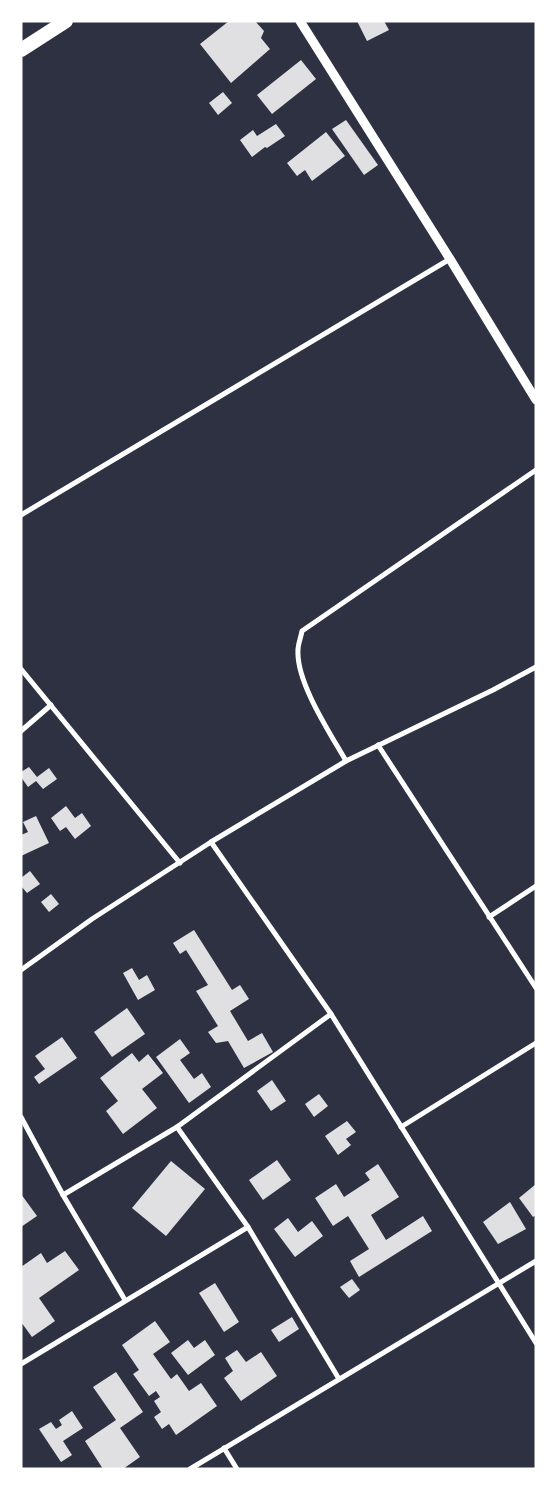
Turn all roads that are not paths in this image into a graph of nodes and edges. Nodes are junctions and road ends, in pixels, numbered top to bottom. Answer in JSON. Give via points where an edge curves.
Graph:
{"nodes":[{"id":1,"x":66,"y":21,"type":"edge"},
{"id":2,"x":300,"y":21,"type":"edge"},
{"id":3,"x":21,"y":50,"type":"edge"},
{"id":4,"x":450,"y":259,"type":"junction"},
{"id":5,"x":536,"y":400,"type":"edge"},
{"id":6,"x":536,"y":470,"type":"edge"},
{"id":7,"x":21,"y":515,"type":"edge"},
{"id":8,"x":536,"y":667,"type":"edge"},
{"id":9,"x":21,"y":669,"type":"edge"},
{"id":10,"x":51,"y":705,"type":"junction"},
{"id":11,"x":21,"y":731,"type":"edge"},
{"id":12,"x":378,"y":746,"type":"junction"},
{"id":13,"x":346,"y":761,"type":"junction"},
{"id":14,"x":211,"y":842,"type":"junction"},
{"id":15,"x":180,"y":863,"type":"junction"},
{"id":16,"x":536,"y":886,"type":"edge"},
{"id":17,"x":489,"y":917,"type":"junction"},
{"id":18,"x":21,"y":970,"type":"edge"},
{"id":19,"x":536,"y":988,"type":"edge"},
{"id":20,"x":331,"y":1014,"type":"junction"},
{"id":21,"x":536,"y":1043,"type":"edge"},
{"id":22,"x":21,"y":1116,"type":"edge"},
{"id":23,"x":177,"y":1127,"type":"junction"},
{"id":24,"x":401,"y":1127,"type":"junction"},
{"id":25,"x":63,"y":1195,"type":"junction"},
{"id":26,"x":248,"y":1227,"type":"junction"},
{"id":27,"x":536,"y":1261,"type":"edge"},
{"id":28,"x":499,"y":1283,"type":"junction"},
{"id":29,"x":125,"y":1300,"type":"junction"},
{"id":30,"x":536,"y":1343,"type":"edge"},
{"id":31,"x":21,"y":1364,"type":"edge"},
{"id":32,"x":339,"y":1379,"type":"junction"},
{"id":33,"x":224,"y":1448,"type":"junction"},
{"id":34,"x":190,"y":1469,"type":"edge"},
{"id":35,"x":237,"y":1469,"type":"edge"}],
"edges":[{"from":1,"to":3,"type":"highway"},
{"from":2,"to":4,"type":"street"},
{"from":4,"to":5,"type":"street"},
{"from":4,"to":7,"type":"street"},
{"from":6,"to":13,"type":"street","via":[[302,631],[298,649],[300,667],[312,700]]},
{"from":8,"to":12,"type":"street"},
{"from":9,"to":10,"type":"street"},
{"from":10,"to":11,"type":"street"},
{"from":10,"to":15,"type":"street"},
{"from":12,"to":13,"type":"street"},
{"from":12,"to":17,"type":"street"},
{"from":13,"to":14,"type":"street"},
{"from":14,"to":15,"type":"street"},
{"from":14,"to":20,"type":"street"},
{"from":15,"to":18,"type":"street","via":[[92,919]]},
{"from":16,"to":17,"type":"street"},
{"from":17,"to":19,"type":"street"},
{"from":20,"to":23,"type":"street"},
{"from":20,"to":24,"type":"street"},
{"from":21,"to":24,"type":"street"},
{"from":22,"to":25,"type":"street"},
{"from":23,"to":25,"type":"street"},
{"from":23,"to":26,"type":"street"},
{"from":24,"to":28,"type":"street"},
{"from":25,"to":29,"type":"street"},
{"from":26,"to":29,"type":"street"},
{"from":26,"to":32,"type":"street"},
{"from":27,"to":28,"type":"street"},
{"from":28,"to":30,"type":"street"},
{"from":28,"to":32,"type":"street"},
{"from":29,"to":31,"type":"street"},
{"from":32,"to":33,"type":"street"},
{"from":33,"to":34,"type":"street"},
{"from":33,"to":35,"type":"street"}]}
